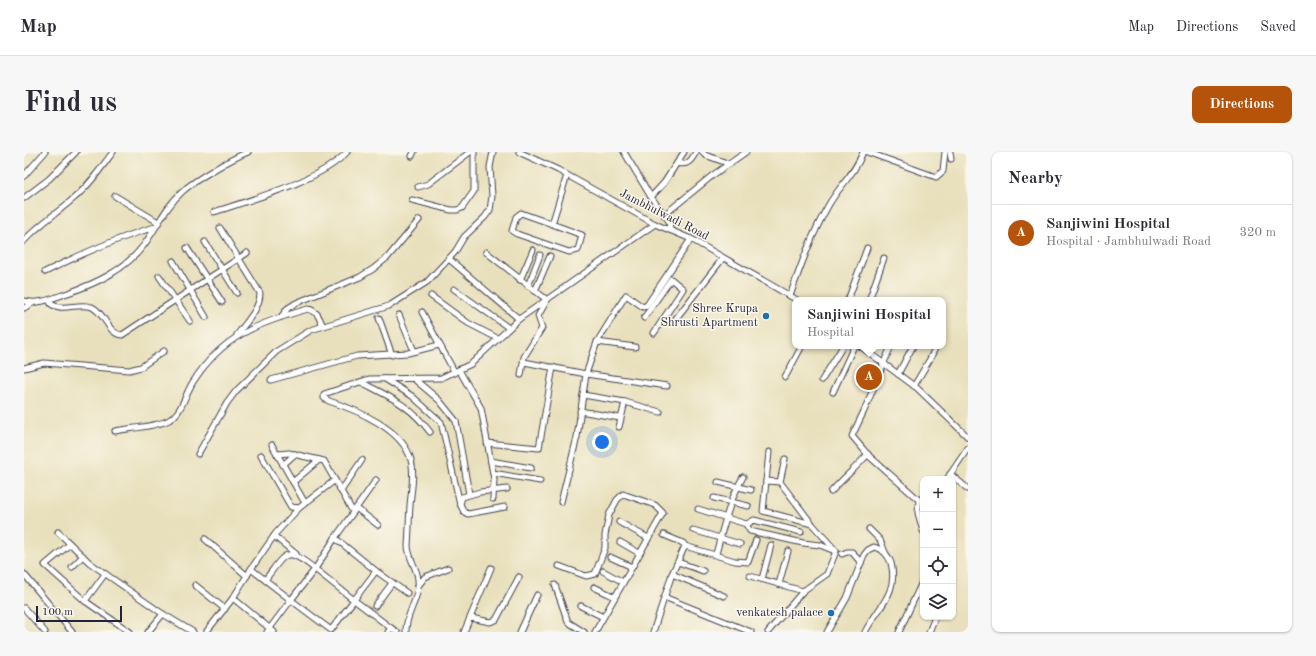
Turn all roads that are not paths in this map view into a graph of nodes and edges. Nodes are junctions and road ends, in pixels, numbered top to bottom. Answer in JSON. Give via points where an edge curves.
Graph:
{"nodes":[{"id":1,"x":45,"y":152,"type":"edge"},
{"id":2,"x":76,"y":152,"type":"edge"},
{"id":3,"x":113,"y":152,"type":"edge"},
{"id":4,"x":248,"y":152,"type":"edge"},
{"id":5,"x":347,"y":152,"type":"edge"},
{"id":6,"x":470,"y":152,"type":"edge"},
{"id":7,"x":474,"y":152,"type":"edge"},
{"id":8,"x":493,"y":152,"type":"edge"},
{"id":9,"x":519,"y":152,"type":"edge"},
{"id":10,"x":624,"y":152,"type":"edge"},
{"id":11,"x":684,"y":152,"type":"edge"},
{"id":12,"x":696,"y":152,"type":"edge"},
{"id":13,"x":702,"y":152,"type":"edge"},
{"id":14,"x":746,"y":152,"type":"edge"},
{"id":15,"x":862,"y":152,"type":"edge"},
{"id":16,"x":867,"y":152,"type":"edge"},
{"id":17,"x":945,"y":152,"type":"edge"},
{"id":18,"x":950,"y":152,"type":"edge"},
{"id":19,"x":951,"y":159,"type":"dead end"},
{"id":20,"x":677,"y":163,"type":"junction"},
{"id":21,"x":730,"y":164,"type":"junction"},
{"id":22,"x":568,"y":175,"type":"junction"},
{"id":23,"x":24,"y":176,"type":"edge"},
{"id":24,"x":418,"y":187,"type":"dead end"},
{"id":25,"x":115,"y":196,"type":"dead end"},
{"id":26,"x":651,"y":197,"type":"junction"},
{"id":27,"x":24,"y":198,"type":"edge"},
{"id":28,"x":412,"y":200,"type":"dead end"},
{"id":29,"x":214,"y":212,"type":"dead end"},
{"id":30,"x":664,"y":214,"type":"junction"},
{"id":31,"x":419,"y":220,"type":"dead end"},
{"id":32,"x":552,"y":224,"type":"junction"},
{"id":33,"x":655,"y":224,"type":"junction"},
{"id":34,"x":156,"y":225,"type":"junction"},
{"id":35,"x":220,"y":228,"type":"dead end"},
{"id":36,"x":670,"y":230,"type":"junction"},
{"id":37,"x":691,"y":239,"type":"junction"},
{"id":38,"x":24,"y":241,"type":"edge"},
{"id":39,"x":205,"y":242,"type":"dead end"},
{"id":40,"x":187,"y":248,"type":"dead end"},
{"id":41,"x":867,"y":248,"type":"dead end"},
{"id":42,"x":533,"y":250,"type":"dead end"},
{"id":43,"x":486,"y":252,"type":"dead end"},
{"id":44,"x":247,"y":253,"type":"dead end"},
{"id":45,"x":540,"y":254,"type":"dead end"},
{"id":46,"x":550,"y":256,"type":"dead end"},
{"id":47,"x":239,"y":258,"type":"junction"},
{"id":48,"x":723,"y":258,"type":"junction"},
{"id":49,"x":884,"y":258,"type":"dead end"},
{"id":50,"x":449,"y":259,"type":"junction"},
{"id":51,"x":173,"y":261,"type":"dead end"},
{"id":52,"x":223,"y":269,"type":"junction"},
{"id":53,"x":46,"y":272,"type":"dead end"},
{"id":54,"x":668,"y":275,"type":"junction"},
{"id":55,"x":159,"y":276,"type":"dead end"},
{"id":56,"x":671,"y":279,"type":"junction"},
{"id":57,"x":207,"y":280,"type":"junction"},
{"id":58,"x":520,"y":280,"type":"junction"},
{"id":59,"x":528,"y":286,"type":"junction"},
{"id":60,"x":454,"y":289,"type":"dead end"},
{"id":61,"x":191,"y":290,"type":"junction"},
{"id":62,"x":535,"y":291,"type":"junction"},
{"id":63,"x":237,"y":294,"type":"dead end"},
{"id":64,"x":431,"y":296,"type":"dead end"},
{"id":65,"x":790,"y":296,"type":"joint"},
{"id":66,"x":849,"y":297,"type":"edge"},
{"id":67,"x":870,"y":297,"type":"edge"},
{"id":68,"x":49,"y":300,"type":"junction"},
{"id":69,"x":547,"y":300,"type":"junction"},
{"id":70,"x":24,"y":301,"type":"edge"},
{"id":71,"x":175,"y":301,"type":"junction"},
{"id":72,"x":222,"y":302,"type":"dead end"},
{"id":73,"x":33,"y":303,"type":"junction"},
{"id":74,"x":24,"y":308,"type":"edge"},
{"id":75,"x":422,"y":312,"type":"dead end"},
{"id":76,"x":399,"y":316,"type":"dead end"},
{"id":77,"x":206,"y":317,"type":"dead end"},
{"id":78,"x":280,"y":318,"type":"junction"},
{"id":79,"x":379,"y":318,"type":"dead end"},
{"id":80,"x":644,"y":318,"type":"dead end"},
{"id":81,"x":519,"y":319,"type":"junction"},
{"id":82,"x":190,"y":321,"type":"dead end"},
{"id":83,"x":674,"y":321,"type":"dead end"},
{"id":84,"x":323,"y":326,"type":"junction"},
{"id":85,"x":509,"y":328,"type":"junction"},
{"id":86,"x":654,"y":332,"type":"dead end"},
{"id":87,"x":236,"y":336,"type":"junction"},
{"id":88,"x":497,"y":338,"type":"junction"},
{"id":89,"x":597,"y":342,"type":"junction"},
{"id":90,"x":438,"y":344,"type":"junction"},
{"id":91,"x":634,"y":347,"type":"dead end"},
{"id":92,"x":800,"y":349,"type":"edge"},
{"id":93,"x":841,"y":349,"type":"edge"},
{"id":94,"x":853,"y":349,"type":"edge"},
{"id":95,"x":864,"y":349,"type":"edge"},
{"id":96,"x":870,"y":349,"type":"edge"},
{"id":97,"x":890,"y":349,"type":"edge"},
{"id":98,"x":911,"y":349,"type":"edge"},
{"id":99,"x":935,"y":349,"type":"edge"},
{"id":100,"x":164,"y":351,"type":"dead end"},
{"id":101,"x":414,"y":351,"type":"junction"},
{"id":102,"x":868,"y":352,"type":"junction"},
{"id":103,"x":392,"y":355,"type":"junction"},
{"id":104,"x":524,"y":362,"type":"junction"},
{"id":105,"x":884,"y":363,"type":"junction"},
{"id":106,"x":553,"y":367,"type":"junction"},
{"id":107,"x":24,"y":368,"type":"edge"},
{"id":108,"x":457,"y":371,"type":"junction"},
{"id":109,"x":586,"y":374,"type":"junction"},
{"id":110,"x":898,"y":374,"type":"junction"},
{"id":111,"x":521,"y":375,"type":"dead end"},
{"id":112,"x":785,"y":377,"type":"dead end"},
{"id":113,"x":384,"y":378,"type":"junction"},
{"id":114,"x":413,"y":378,"type":"junction"},
{"id":115,"x":271,"y":380,"type":"dead end"},
{"id":116,"x":822,"y":380,"type":"dead end"},
{"id":117,"x":361,"y":382,"type":"junction"},
{"id":118,"x":667,"y":386,"type":"dead end"},
{"id":119,"x":914,"y":386,"type":"junction"},
{"id":120,"x":833,"y":392,"type":"dead end"},
{"id":121,"x":583,"y":395,"type":"junction"},
{"id":122,"x":625,"y":402,"type":"junction"},
{"id":123,"x":580,"y":411,"type":"junction"},
{"id":124,"x":660,"y":412,"type":"dead end"},
{"id":125,"x":620,"y":418,"type":"junction"},
{"id":126,"x":619,"y":427,"type":"dead end"},
{"id":127,"x":115,"y":431,"type":"dead end"},
{"id":128,"x":430,"y":432,"type":"dead end"},
{"id":129,"x":968,"y":436,"type":"edge"},
{"id":130,"x":487,"y":442,"type":"junction"},
{"id":131,"x":272,"y":445,"type":"dead end"},
{"id":132,"x":968,"y":448,"type":"edge"},
{"id":133,"x":769,"y":452,"type":"dead end"},
{"id":134,"x":198,"y":454,"type":"dead end"},
{"id":135,"x":277,"y":454,"type":"junction"},
{"id":136,"x":295,"y":454,"type":"junction"},
{"id":137,"x":868,"y":454,"type":"junction"},
{"id":138,"x":261,"y":455,"type":"dead end"},
{"id":139,"x":785,"y":459,"type":"dead end"},
{"id":140,"x":319,"y":460,"type":"junction"},
{"id":141,"x":362,"y":460,"type":"dead end"},
{"id":142,"x":491,"y":461,"type":"junction"},
{"id":143,"x":283,"y":464,"type":"junction"},
{"id":144,"x":531,"y":468,"type":"dead end"},
{"id":145,"x":493,"y":473,"type":"junction"},
{"id":146,"x":950,"y":474,"type":"joint"},
{"id":147,"x":743,"y":477,"type":"dead end"},
{"id":148,"x":335,"y":480,"type":"junction"},
{"id":149,"x":376,"y":480,"type":"dead end"},
{"id":150,"x":540,"y":481,"type":"dead end"},
{"id":151,"x":766,"y":481,"type":"junction"},
{"id":152,"x":293,"y":482,"type":"junction"},
{"id":153,"x":718,"y":482,"type":"dead end"},
{"id":154,"x":780,"y":482,"type":"junction"},
{"id":155,"x":737,"y":488,"type":"junction"},
{"id":156,"x":507,"y":489,"type":"dead end"},
{"id":157,"x":968,"y":489,"type":"edge"},
{"id":158,"x":493,"y":490,"type":"junction"},
{"id":159,"x":751,"y":490,"type":"dead end"},
{"id":160,"x":341,"y":491,"type":"junction"},
{"id":161,"x":831,"y":492,"type":"dead end"},
{"id":162,"x":469,"y":494,"type":"junction"},
{"id":163,"x":493,"y":498,"type":"dead end"},
{"id":164,"x":714,"y":498,"type":"dead end"},
{"id":165,"x":920,"y":499,"type":"edge"},
{"id":166,"x":561,"y":502,"type":"dead end"},
{"id":167,"x":305,"y":503,"type":"junction"},
{"id":168,"x":732,"y":503,"type":"junction"},
{"id":169,"x":460,"y":504,"type":"junction"},
{"id":170,"x":920,"y":504,"type":"edge"},
{"id":171,"x":748,"y":506,"type":"dead end"},
{"id":172,"x":299,"y":508,"type":"junction"},
{"id":173,"x":505,"y":508,"type":"dead end"},
{"id":174,"x":698,"y":509,"type":"dead end"},
{"id":175,"x":355,"y":510,"type":"junction"},
{"id":176,"x":725,"y":518,"type":"junction"},
{"id":177,"x":920,"y":520,"type":"edge"},
{"id":178,"x":618,"y":522,"type":"dead end"},
{"id":179,"x":747,"y":524,"type":"junction"},
{"id":180,"x":812,"y":524,"type":"junction"},
{"id":181,"x":378,"y":526,"type":"dead end"},
{"id":182,"x":869,"y":529,"type":"dead end"},
{"id":183,"x":693,"y":530,"type":"dead end"},
{"id":184,"x":58,"y":532,"type":"dead end"},
{"id":185,"x":800,"y":532,"type":"dead end"},
{"id":186,"x":664,"y":534,"type":"dead end"},
{"id":187,"x":274,"y":536,"type":"junction"},
{"id":188,"x":720,"y":537,"type":"junction"},
{"id":189,"x":335,"y":538,"type":"junction"},
{"id":190,"x":648,"y":538,"type":"junction"},
{"id":191,"x":204,"y":539,"type":"dead end"},
{"id":192,"x":756,"y":540,"type":"dead end"},
{"id":193,"x":620,"y":542,"type":"dead end"},
{"id":194,"x":70,"y":544,"type":"junction"},
{"id":195,"x":740,"y":544,"type":"dead end"},
{"id":196,"x":771,"y":545,"type":"dead end"},
{"id":197,"x":685,"y":546,"type":"junction"},
{"id":198,"x":788,"y":551,"type":"dead end"},
{"id":199,"x":836,"y":551,"type":"junction"},
{"id":200,"x":885,"y":552,"type":"junction"},
{"id":201,"x":639,"y":553,"type":"junction"},
{"id":202,"x":716,"y":554,"type":"junction"},
{"id":203,"x":842,"y":554,"type":"dead end"},
{"id":204,"x":83,"y":556,"type":"junction"},
{"id":205,"x":299,"y":556,"type":"junction"},
{"id":206,"x":610,"y":557,"type":"dead end"},
{"id":207,"x":678,"y":562,"type":"junction"},
{"id":208,"x":861,"y":563,"type":"junction"},
{"id":209,"x":559,"y":566,"type":"dead end"},
{"id":210,"x":72,"y":567,"type":"dead end"},
{"id":211,"x":632,"y":567,"type":"junction"},
{"id":212,"x":448,"y":568,"type":"dead end"},
{"id":213,"x":491,"y":568,"type":"dead end"},
{"id":214,"x":251,"y":569,"type":"junction"},
{"id":215,"x":315,"y":569,"type":"junction"},
{"id":216,"x":376,"y":571,"type":"junction"},
{"id":217,"x":602,"y":571,"type":"dead end"},
{"id":218,"x":703,"y":571,"type":"dead end"},
{"id":219,"x":24,"y":574,"type":"edge"},
{"id":220,"x":105,"y":574,"type":"junction"},
{"id":221,"x":672,"y":574,"type":"junction"},
{"id":222,"x":247,"y":576,"type":"junction"},
{"id":223,"x":750,"y":576,"type":"dead end"},
{"id":224,"x":519,"y":577,"type":"dead end"},
{"id":225,"x":762,"y":579,"type":"junction"},
{"id":226,"x":265,"y":580,"type":"junction"},
{"id":227,"x":623,"y":582,"type":"junction"},
{"id":228,"x":392,"y":583,"type":"junction"},
{"id":229,"x":779,"y":584,"type":"junction"},
{"id":230,"x":921,"y":584,"type":"edge"},
{"id":231,"x":195,"y":585,"type":"dead end"},
{"id":232,"x":556,"y":585,"type":"dead end"},
{"id":233,"x":418,"y":586,"type":"junction"},
{"id":234,"x":594,"y":587,"type":"dead end"},
{"id":235,"x":803,"y":591,"type":"junction"},
{"id":236,"x":407,"y":594,"type":"dead end"},
{"id":237,"x":537,"y":595,"type":"dead end"},
{"id":238,"x":724,"y":596,"type":"dead end"},
{"id":239,"x":615,"y":597,"type":"junction"},
{"id":240,"x":664,"y":597,"type":"junction"},
{"id":241,"x":233,"y":598,"type":"junction"},
{"id":242,"x":291,"y":600,"type":"junction"},
{"id":243,"x":354,"y":600,"type":"junction"},
{"id":244,"x":86,"y":601,"type":"junction"},
{"id":245,"x":374,"y":606,"type":"dead end"},
{"id":246,"x":581,"y":606,"type":"dead end"},
{"id":247,"x":24,"y":608,"type":"edge"},
{"id":248,"x":225,"y":609,"type":"junction"},
{"id":249,"x":163,"y":614,"type":"junction"},
{"id":250,"x":603,"y":617,"type":"junction"},
{"id":251,"x":471,"y":618,"type":"junction"},
{"id":252,"x":934,"y":620,"type":"edge"},
{"id":253,"x":390,"y":630,"type":"edge"},
{"id":254,"x":270,"y":631,"type":"edge"},
{"id":255,"x":332,"y":631,"type":"edge"},
{"id":256,"x":653,"y":631,"type":"edge"},
{"id":257,"x":45,"y":632,"type":"edge"},
{"id":258,"x":72,"y":632,"type":"edge"},
{"id":259,"x":130,"y":632,"type":"edge"},
{"id":260,"x":148,"y":632,"type":"edge"},
{"id":261,"x":193,"y":632,"type":"edge"},
{"id":262,"x":208,"y":632,"type":"edge"},
{"id":263,"x":397,"y":632,"type":"edge"},
{"id":264,"x":406,"y":632,"type":"edge"},
{"id":265,"x":464,"y":632,"type":"edge"},
{"id":266,"x":520,"y":632,"type":"edge"},
{"id":267,"x":584,"y":632,"type":"edge"},
{"id":268,"x":595,"y":632,"type":"edge"},
{"id":269,"x":659,"y":632,"type":"edge"},
{"id":270,"x":751,"y":632,"type":"edge"},
{"id":271,"x":768,"y":632,"type":"edge"},
{"id":272,"x":827,"y":632,"type":"edge"},
{"id":273,"x":865,"y":632,"type":"edge"},
{"id":274,"x":899,"y":632,"type":"edge"},
{"id":275,"x":929,"y":632,"type":"edge"}],
"edges":[{"from":1,"to":23,"type":"street"},
{"from":2,"to":27,"type":"street","via":[[49,179]]},
{"from":3,"to":38,"type":"street","via":[[74,199],[42,222]]},
{"from":4,"to":34,"type":"street","via":[[184,191]]},
{"from":5,"to":29,"type":"street","via":[[336,162],[302,180]]},
{"from":6,"to":24,"type":"street","via":[[428,184]]},
{"from":7,"to":28,"type":"street","via":[[474,191],[462,208],[451,210]]},
{"from":8,"to":50,"type":"street","via":[[490,167],[490,210],[464,237]]},
{"from":9,"to":22,"type":"street","name":"Jambhulwadi Road"},
{"from":10,"to":26,"type":"street"},
{"from":11,"to":20,"type":"street"},
{"from":12,"to":20,"type":"street","via":[[689,163]]},
{"from":13,"to":21,"type":"street"},
{"from":14,"to":21,"type":"street"},
{"from":15,"to":65,"type":"street","via":[[854,171],[828,206],[805,253]]},
{"from":16,"to":17,"type":"street","via":[[936,177],[943,171]]},
{"from":18,"to":19,"type":"street"},
{"from":20,"to":26,"type":"street"},
{"from":21,"to":30,"type":"street"},
{"from":22,"to":32,"type":"street"},
{"from":22,"to":33,"type":"street","name":"Jambhulwadi Road"},
{"from":25,"to":34,"type":"street"},
{"from":26,"to":30,"type":"street"},
{"from":30,"to":36,"type":"street","via":[[670,223]]},
{"from":31,"to":78,"type":"street","via":[[388,257],[374,269],[296,303]]},
{"from":32,"to":32,"type":"street","via":[[582,235],[578,250],[569,252],[512,231],[516,217],[521,213]]},
{"from":33,"to":36,"type":"street","name":"Jambhulwadi Road"},
{"from":33,"to":69,"type":"street"},
{"from":34,"to":53,"type":"street","via":[[104,245]]},
{"from":34,"to":68,"type":"street","via":[[143,246],[112,274],[96,283]]},
{"from":35,"to":47,"type":"street"},
{"from":36,"to":37,"type":"street","name":"Jambhulwadi Road"},
{"from":37,"to":48,"type":"street","name":"Jambhulwadi Road"},
{"from":37,"to":54,"type":"street"},
{"from":39,"to":52,"type":"street"},
{"from":40,"to":57,"type":"street"},
{"from":41,"to":66,"type":"street"},
{"from":42,"to":58,"type":"street"},
{"from":43,"to":58,"type":"street"},
{"from":44,"to":47,"type":"street"},
{"from":45,"to":59,"type":"street"},
{"from":46,"to":62,"type":"street"},
{"from":47,"to":52,"type":"street"},
{"from":47,"to":87,"type":"street","via":[[260,293],[260,300]]},
{"from":48,"to":65,"type":"street","name":"Jambhulwadi Road"},
{"from":48,"to":83,"type":"street"},
{"from":49,"to":67,"type":"street"},
{"from":50,"to":81,"type":"street"},
{"from":50,"to":84,"type":"street","via":[[427,282],[390,306]]},
{"from":51,"to":61,"type":"street"},
{"from":52,"to":57,"type":"street"},
{"from":52,"to":63,"type":"street"},
{"from":54,"to":56,"type":"street"},
{"from":54,"to":89,"type":"street","via":[[645,306],[626,295]]},
{"from":55,"to":71,"type":"street"},
{"from":56,"to":80,"type":"street"},
{"from":56,"to":86,"type":"street","via":[[683,289]]},
{"from":57,"to":61,"type":"street"},
{"from":57,"to":72,"type":"street"},
{"from":58,"to":59,"type":"street"},
{"from":59,"to":62,"type":"street"},
{"from":60,"to":85,"type":"street"},
{"from":61,"to":71,"type":"street"},
{"from":61,"to":77,"type":"street"},
{"from":62,"to":69,"type":"street"},
{"from":64,"to":88,"type":"street","via":[[468,323]]},
{"from":68,"to":71,"type":"street","via":[[58,307],[94,308],[115,333],[122,335]]},
{"from":68,"to":73,"type":"street"},
{"from":69,"to":81,"type":"street"},
{"from":69,"to":104,"type":"street","via":[[538,316],[542,328],[529,347]]},
{"from":70,"to":73,"type":"street"},
{"from":71,"to":82,"type":"street"},
{"from":73,"to":74,"type":"street"},
{"from":75,"to":90,"type":"street"},
{"from":76,"to":101,"type":"street"},
{"from":78,"to":84,"type":"street","via":[[308,309],[314,310]]},
{"from":78,"to":87,"type":"street"},
{"from":79,"to":103,"type":"street"},
{"from":81,"to":85,"type":"street"},
{"from":84,"to":134,"type":"street","via":[[311,330],[278,351],[246,381],[227,403]]},
{"from":85,"to":88,"type":"street"},
{"from":87,"to":127,"type":"street","via":[[203,367],[175,416],[160,424]]},
{"from":88,"to":108,"type":"street","via":[[471,364]]},
{"from":89,"to":91,"type":"street"},
{"from":89,"to":109,"type":"street"},
{"from":90,"to":101,"type":"street"},
{"from":90,"to":108,"type":"street"},
{"from":92,"to":112,"type":"street"},
{"from":93,"to":116,"type":"street"},
{"from":94,"to":120,"type":"street"},
{"from":95,"to":102,"type":"street"},
{"from":96,"to":102,"type":"street"},
{"from":97,"to":105,"type":"street"},
{"from":98,"to":110,"type":"street"},
{"from":99,"to":119,"type":"street"},
{"from":100,"to":107,"type":"street","via":[[140,367],[129,370],[44,363]]},
{"from":101,"to":103,"type":"street"},
{"from":102,"to":105,"type":"street"},
{"from":103,"to":115,"type":"street","via":[[357,356]]},
{"from":104,"to":106,"type":"street"},
{"from":104,"to":111,"type":"street"},
{"from":105,"to":110,"type":"street"},
{"from":105,"to":137,"type":"street","via":[[852,436]]},
{"from":106,"to":109,"type":"street"},
{"from":106,"to":130,"type":"street","via":[[539,448]]},
{"from":108,"to":114,"type":"street","via":[[441,378]]},
{"from":108,"to":130,"type":"street","via":[[481,408]]},
{"from":109,"to":118,"type":"street"},
{"from":109,"to":121,"type":"street"},
{"from":110,"to":119,"type":"street"},
{"from":113,"to":114,"type":"street"},
{"from":113,"to":117,"type":"street"},
{"from":113,"to":169,"type":"street","via":[[412,396],[441,422]]},
{"from":114,"to":162,"type":"street","via":[[440,400],[456,421]]},
{"from":117,"to":128,"type":"street","via":[[395,399],[412,411]]},
{"from":117,"to":233,"type":"street","via":[[324,394],[324,398],[372,419],[390,430],[403,444],[411,459],[413,475],[408,546],[409,558],[418,572]]},
{"from":119,"to":129,"type":"street"},
{"from":121,"to":122,"type":"street"},
{"from":121,"to":123,"type":"street"},
{"from":122,"to":124,"type":"street"},
{"from":122,"to":125,"type":"street"},
{"from":123,"to":125,"type":"street"},
{"from":123,"to":166,"type":"street"},
{"from":125,"to":126,"type":"street"},
{"from":130,"to":142,"type":"street"},
{"from":131,"to":135,"type":"street"},
{"from":132,"to":146,"type":"street"},
{"from":133,"to":151,"type":"street"},
{"from":135,"to":136,"type":"street"},
{"from":135,"to":143,"type":"street"},
{"from":136,"to":140,"type":"street"},
{"from":136,"to":143,"type":"street"},
{"from":137,"to":161,"type":"street"},
{"from":137,"to":165,"type":"street"},
{"from":138,"to":172,"type":"street","via":[[291,507]]},
{"from":139,"to":154,"type":"street"},
{"from":140,"to":148,"type":"street","via":[[324,461]]},
{"from":140,"to":152,"type":"street"},
{"from":141,"to":160,"type":"street"},
{"from":142,"to":144,"type":"street"},
{"from":142,"to":145,"type":"street"},
{"from":143,"to":152,"type":"street"},
{"from":145,"to":150,"type":"street"},
{"from":145,"to":158,"type":"street"},
{"from":146,"to":157,"type":"street"},
{"from":147,"to":155,"type":"street"},
{"from":148,"to":160,"type":"street"},
{"from":148,"to":167,"type":"street"},
{"from":149,"to":175,"type":"street"},
{"from":151,"to":154,"type":"street"},
{"from":151,"to":180,"type":"street","via":[[763,511]]},
{"from":152,"to":167,"type":"street"},
{"from":153,"to":155,"type":"street"},
{"from":154,"to":180,"type":"street"},
{"from":155,"to":159,"type":"street"},
{"from":155,"to":168,"type":"street"},
{"from":156,"to":158,"type":"street"},
{"from":158,"to":162,"type":"street"},
{"from":158,"to":163,"type":"street"},
{"from":160,"to":175,"type":"street"},
{"from":162,"to":169,"type":"street","via":[[462,497]]},
{"from":164,"to":168,"type":"street"},
{"from":167,"to":172,"type":"street"},
{"from":168,"to":171,"type":"street"},
{"from":168,"to":176,"type":"street"},
{"from":169,"to":173,"type":"street","via":[[468,514]]},
{"from":170,"to":177,"type":"street"},
{"from":172,"to":187,"type":"street"},
{"from":174,"to":176,"type":"street"},
{"from":175,"to":181,"type":"street"},
{"from":175,"to":189,"type":"street"},
{"from":176,"to":179,"type":"street"},
{"from":176,"to":188,"type":"street"},
{"from":178,"to":190,"type":"street"},
{"from":179,"to":185,"type":"street","via":[[754,520]]},
{"from":179,"to":199,"type":"street","via":[[750,531],[820,545]]},
{"from":180,"to":199,"type":"street"},
{"from":182,"to":200,"type":"street","via":[[880,540]]},
{"from":183,"to":188,"type":"street"},
{"from":184,"to":194,"type":"street"},
{"from":186,"to":197,"type":"street"},
{"from":187,"to":205,"type":"street"},
{"from":187,"to":214,"type":"street"},
{"from":188,"to":195,"type":"street"},
{"from":188,"to":202,"type":"street"},
{"from":189,"to":215,"type":"street"},
{"from":189,"to":216,"type":"street"},
{"from":190,"to":201,"type":"street"},
{"from":190,"to":209,"type":"street","via":[[663,513],[656,505],[623,494],[609,515],[604,535],[605,548],[595,574],[586,576]]},
{"from":191,"to":222,"type":"street"},
{"from":192,"to":202,"type":"street","via":[[748,562],[735,561]]},
{"from":193,"to":201,"type":"street"},
{"from":194,"to":204,"type":"street"},
{"from":194,"to":244,"type":"street","via":[[45,565]]},
{"from":196,"to":225,"type":"street"},
{"from":197,"to":202,"type":"street"},
{"from":197,"to":207,"type":"street"},
{"from":198,"to":229,"type":"street"},
{"from":199,"to":235,"type":"street","via":[[827,574]]},
{"from":200,"to":208,"type":"street","via":[[871,548]]},
{"from":200,"to":273,"type":"street","via":[[889,557],[894,582]]},
{"from":201,"to":211,"type":"street"},
{"from":203,"to":208,"type":"street","via":[[852,552]]},
{"from":204,"to":210,"type":"street"},
{"from":204,"to":220,"type":"street"},
{"from":205,"to":215,"type":"street"},
{"from":205,"to":226,"type":"street","via":[[290,553],[283,556]]},
{"from":206,"to":211,"type":"street"},
{"from":207,"to":218,"type":"street"},
{"from":207,"to":221,"type":"street"},
{"from":208,"to":272,"type":"street","via":[[847,598]]},
{"from":211,"to":227,"type":"street"},
{"from":212,"to":233,"type":"street","via":[[425,577]]},
{"from":213,"to":251,"type":"street"},
{"from":214,"to":222,"type":"street"},
{"from":214,"to":226,"type":"street"},
{"from":215,"to":242,"type":"street"},
{"from":215,"to":243,"type":"street"},
{"from":216,"to":228,"type":"street"},
{"from":216,"to":243,"type":"street"},
{"from":217,"to":227,"type":"street"},
{"from":219,"to":258,"type":"street"},
{"from":220,"to":244,"type":"street"},
{"from":220,"to":249,"type":"street"},
{"from":221,"to":238,"type":"street"},
{"from":221,"to":240,"type":"street"},
{"from":222,"to":241,"type":"street"},
{"from":223,"to":225,"type":"street"},
{"from":224,"to":251,"type":"street","via":[[496,620],[490,622]]},
{"from":225,"to":229,"type":"street"},
{"from":226,"to":242,"type":"street"},
{"from":227,"to":239,"type":"street"},
{"from":228,"to":236,"type":"street"},
{"from":228,"to":245,"type":"street"},
{"from":229,"to":235,"type":"street"},
{"from":230,"to":274,"type":"street"},
{"from":231,"to":248,"type":"street"},
{"from":232,"to":267,"type":"street","via":[[568,622]]},
{"from":233,"to":264,"type":"street"},
{"from":234,"to":239,"type":"street"},
{"from":235,"to":271,"type":"street"},
{"from":237,"to":266,"type":"street"},
{"from":239,"to":250,"type":"street"},
{"from":240,"to":256,"type":"street"},
{"from":240,"to":270,"type":"street"},
{"from":241,"to":248,"type":"street"},
{"from":241,"to":254,"type":"street"},
{"from":242,"to":254,"type":"street"},
{"from":242,"to":255,"type":"street"},
{"from":243,"to":253,"type":"street"},
{"from":243,"to":255,"type":"street"},
{"from":244,"to":259,"type":"street"},
{"from":246,"to":250,"type":"street"},
{"from":247,"to":257,"type":"street"},
{"from":248,"to":262,"type":"street"},
{"from":249,"to":260,"type":"street"},
{"from":249,"to":261,"type":"street"},
{"from":250,"to":268,"type":"street"},
{"from":251,"to":265,"type":"street"},
{"from":252,"to":275,"type":"street"},
{"from":253,"to":263,"type":"street"},
{"from":256,"to":269,"type":"street"}]}
